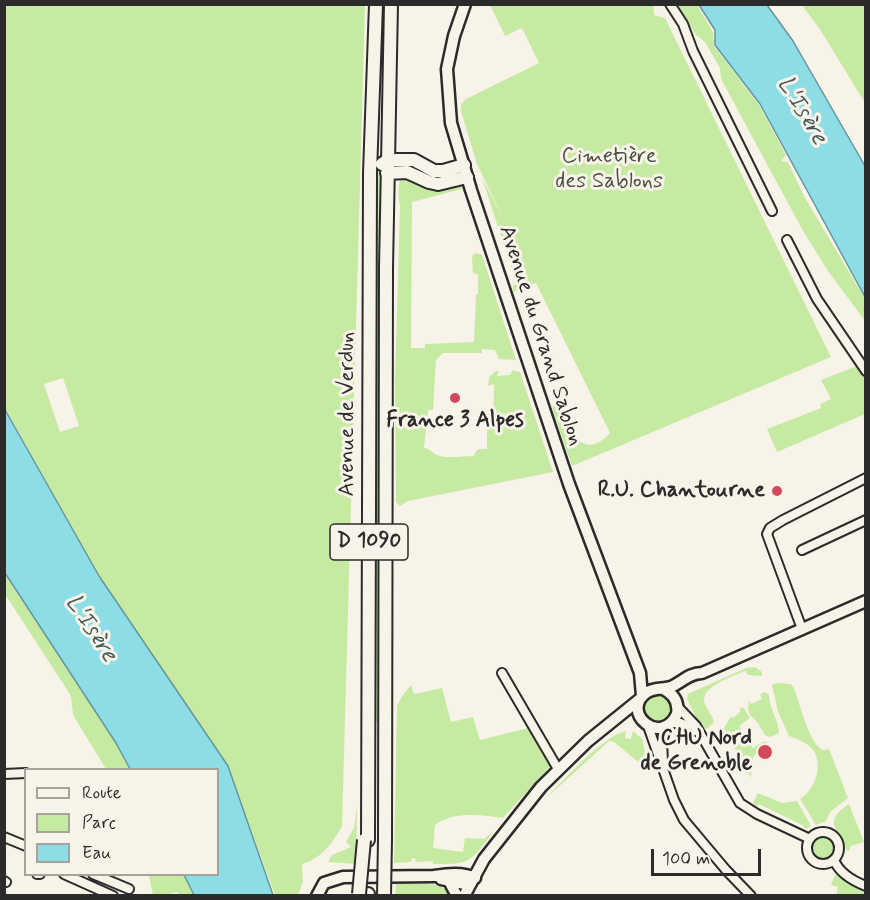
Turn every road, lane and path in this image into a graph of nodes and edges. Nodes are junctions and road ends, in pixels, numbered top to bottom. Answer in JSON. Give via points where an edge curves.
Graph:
{"nodes":[{"id":1,"x":376,"y":4,"type":"edge"},
{"id":2,"x":391,"y":4,"type":"edge"},
{"id":3,"x":465,"y":4,"type":"edge"},
{"id":4,"x":669,"y":4,"type":"edge"},
{"id":5,"x":374,"y":66,"type":"junction"},
{"id":6,"x":385,"y":166,"type":"junction"},
{"id":7,"x":466,"y":171,"type":"junction"},
{"id":8,"x":370,"y":173,"type":"junction"},
{"id":9,"x":772,"y":211,"type":"dead end"},
{"id":10,"x":787,"y":240,"type":"dead end"},
{"id":11,"x":866,"y":370,"type":"edge"},
{"id":12,"x":866,"y":478,"type":"edge"},
{"id":13,"x":866,"y":520,"type":"edge"},
{"id":14,"x":802,"y":549,"type":"dead end"},
{"id":15,"x":866,"y":601,"type":"edge"},
{"id":16,"x":802,"y":629,"type":"junction"},
{"id":17,"x":502,"y":673,"type":"dead end"},
{"id":18,"x":640,"y":673,"type":"junction"},
{"id":19,"x":702,"y":673,"type":"junction"},
{"id":20,"x":660,"y":689,"type":"junction"},
{"id":21,"x":641,"y":698,"type":"junction"},
{"id":22,"x":677,"y":704,"type":"junction"},
{"id":23,"x":639,"y":715,"type":"junction"},
{"id":24,"x":614,"y":720,"type":"junction"},
{"id":25,"x":669,"y":724,"type":"junction"},
{"id":26,"x":648,"y":726,"type":"junction"},
{"id":27,"x":699,"y":733,"type":"junction"},
{"id":28,"x":662,"y":765,"type":"junction"},
{"id":29,"x":558,"y":769,"type":"junction"},
{"id":30,"x":24,"y":773,"type":"edge"},
{"id":31,"x":4,"y":774,"type":"edge"},
{"id":32,"x":4,"y":837,"type":"edge"},
{"id":33,"x":810,"y":839,"type":"junction"},
{"id":34,"x":24,"y":845,"type":"edge"},
{"id":35,"x":834,"y":860,"type":"junction"},
{"id":36,"x":68,"y":876,"type":"edge"},
{"id":37,"x":98,"y":876,"type":"edge"},
{"id":38,"x":434,"y":876,"type":"junction"},
{"id":39,"x":470,"y":879,"type":"junction"},
{"id":40,"x":449,"y":881,"type":"junction"},
{"id":41,"x":866,"y":886,"type":"edge"},
{"id":42,"x":129,"y":889,"type":"dead end"},
{"id":43,"x":363,"y":895,"type":"edge"},
{"id":44,"x":113,"y":896,"type":"edge"},
{"id":45,"x":318,"y":896,"type":"edge"},
{"id":46,"x":384,"y":896,"type":"edge"},
{"id":47,"x":457,"y":896,"type":"edge"},
{"id":48,"x":464,"y":896,"type":"edge"},
{"id":49,"x":751,"y":896,"type":"edge"}],
"edges":[{"from":1,"to":5,"type":"main road","name":"Avenue de Verdun","number":"D 1090"},
{"from":2,"to":6,"type":"main road","name":"Avenue de Verdun","number":"D 1090"},
{"from":3,"to":7,"type":"street","name":"Avenue du Grand Sablon","via":[[450,52],[447,82],[450,118]]},
{"from":4,"to":9,"type":"street","via":[[683,24]]},
{"from":5,"to":6,"type":"main road","via":[[380,156]]},
{"from":5,"to":8,"type":"main road","name":"Avenue de Verdun","number":"D 1090"},
{"from":6,"to":7,"type":"main road","via":[[414,160],[434,171]]},
{"from":6,"to":8,"type":"main road"},
{"from":6,"to":46,"type":"main road","name":"Avenue de Verdun","number":"D 1090","bridge":true},
{"from":7,"to":18,"type":"street","name":"Avenue du Grand Sablon","via":[[569,484]]},
{"from":8,"to":43,"type":"main road","name":"Avenue de Verdun","number":"D 1090","bridge":true,"via":[[368,762]]},
{"from":10,"to":11,"type":"street","via":[[817,299]]},
{"from":12,"to":16,"type":"street","via":[[783,520],[767,534]]},
{"from":13,"to":14,"type":"street"},
{"from":15,"to":16,"type":"street"},
{"from":16,"to":19,"type":"street"},
{"from":17,"to":29,"type":"street"},
{"from":18,"to":20,"type":"street","name":"Avenue du Grand Sablon"},
{"from":18,"to":21,"type":"street","name":"Avenue du Grand Sablon"},
{"from":19,"to":20,"type":"street"},
{"from":19,"to":22,"type":"street","via":[[686,684]]},
{"from":20,"to":21,"type":"street","via":[[648,691]]},
{"from":20,"to":22,"type":"street","via":[[669,692]]},
{"from":21,"to":23,"type":"street"},
{"from":21,"to":24,"type":"street"},
{"from":22,"to":25,"type":"street"},
{"from":22,"to":27,"type":"street"},
{"from":23,"to":24,"type":"street","via":[[631,713]]},
{"from":23,"to":26,"type":"street"},
{"from":24,"to":29,"type":"street"},
{"from":25,"to":26,"type":"street","via":[[660,728]]},
{"from":25,"to":27,"type":"street","via":[[681,723]]},
{"from":25,"to":28,"type":"street","via":[[663,741]]},
{"from":26,"to":28,"type":"street"},
{"from":27,"to":33,"type":"street","via":[[740,802]]},
{"from":28,"to":49,"type":"street","via":[[684,820]]},
{"from":29,"to":39,"type":"street","via":[[525,805]]},
{"from":30,"to":31,"type":"street"},
{"from":32,"to":34,"type":"street"},
{"from":33,"to":35,"type":"street","via":[[808,850],[813,860],[823,864]]},
{"from":33,"to":35,"type":"street","via":[[820,832],[832,834],[839,844]]},
{"from":35,"to":41,"type":"street","via":[[842,872]]},
{"from":36,"to":44,"type":"street"},
{"from":37,"to":42,"type":"street"},
{"from":38,"to":39,"type":"street","via":[[448,874]]},
{"from":38,"to":40,"type":"street"},
{"from":38,"to":45,"type":"street","via":[[339,878],[324,883]]},
{"from":39,"to":40,"type":"street"},
{"from":39,"to":47,"type":"street"},
{"from":39,"to":48,"type":"street"},
{"from":40,"to":47,"type":"street"}]}
